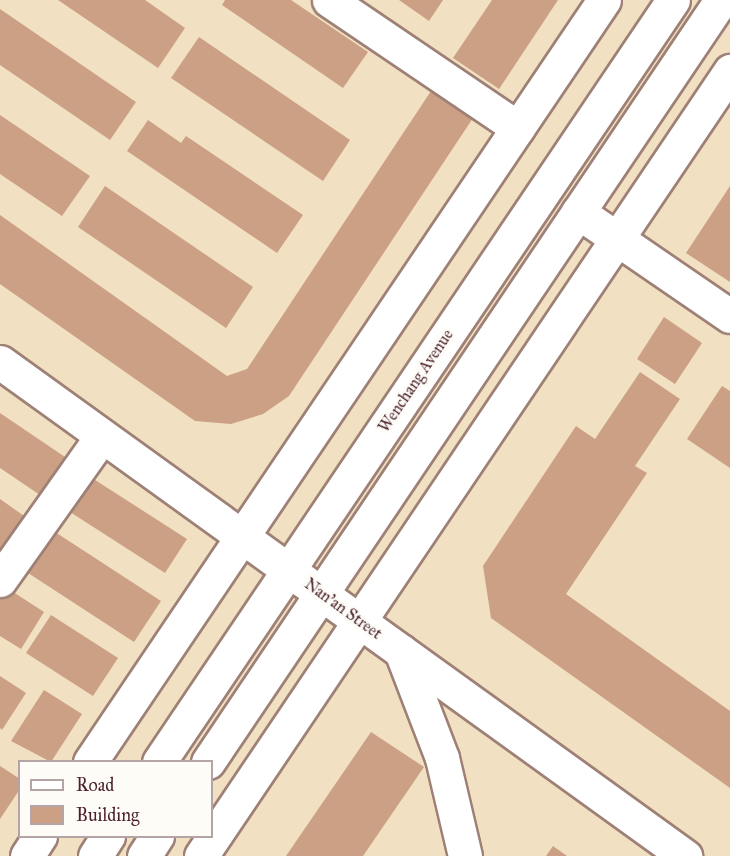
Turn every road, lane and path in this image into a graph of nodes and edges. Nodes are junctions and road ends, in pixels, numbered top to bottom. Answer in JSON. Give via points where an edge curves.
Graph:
{"nodes":[{"id":1,"x":329,"y":0,"type":"edge"},
{"id":2,"x":604,"y":0,"type":"edge"},
{"id":3,"x":673,"y":0,"type":"edge"},
{"id":4,"x":721,"y":0,"type":"edge"},
{"id":5,"x":730,"y":71,"type":"edge"},
{"id":6,"x":518,"y":128,"type":"junction"},
{"id":7,"x":578,"y":212,"type":"junction"},
{"id":8,"x":617,"y":238,"type":"junction"},
{"id":9,"x":730,"y":316,"type":"edge"},
{"id":10,"x":0,"y":362,"type":"edge"},
{"id":11,"x":102,"y":436,"type":"junction"},
{"id":12,"x":242,"y":536,"type":"junction"},
{"id":13,"x":288,"y":570,"type":"junction"},
{"id":14,"x":0,"y":580,"type":"edge"},
{"id":15,"x":321,"y":594,"type":"junction"},
{"id":16,"x":360,"y":621,"type":"junction"},
{"id":17,"x":401,"y":651,"type":"junction"},
{"id":18,"x":91,"y":760,"type":"edge"},
{"id":19,"x":160,"y":760,"type":"edge"},
{"id":20,"x":209,"y":760,"type":"edge"},
{"id":21,"x":39,"y":838,"type":"edge"},
{"id":22,"x":107,"y":838,"type":"edge"},
{"id":23,"x":156,"y":838,"type":"edge"},
{"id":24,"x":27,"y":856,"type":"edge"},
{"id":25,"x":95,"y":856,"type":"edge"},
{"id":26,"x":144,"y":856,"type":"edge"},
{"id":27,"x":201,"y":856,"type":"edge"},
{"id":28,"x":465,"y":856,"type":"edge"},
{"id":29,"x":685,"y":856,"type":"edge"}],
"edges":[{"from":1,"to":6,"type":"main road"},
{"from":2,"to":6,"type":"main road"},
{"from":3,"to":13,"type":"main road","name":"Wenchang Avenue"},
{"from":4,"to":7,"type":"main road"},
{"from":5,"to":8,"type":"main road"},
{"from":6,"to":12,"type":"main road"},
{"from":7,"to":8,"type":"main road"},
{"from":7,"to":15,"type":"main road"},
{"from":8,"to":9,"type":"main road"},
{"from":8,"to":16,"type":"main road"},
{"from":10,"to":11,"type":"main road","name":"Nan'an Street"},
{"from":11,"to":12,"type":"main road","name":"Nan'an Street"},
{"from":11,"to":14,"type":"main road"},
{"from":12,"to":13,"type":"main road","name":"Nan'an Street"},
{"from":12,"to":18,"type":"main road"},
{"from":13,"to":15,"type":"main road","name":"Nan'an Street"},
{"from":13,"to":19,"type":"main road","name":"Wenchang Avenue"},
{"from":15,"to":16,"type":"main road","name":"Nan'an Street"},
{"from":15,"to":20,"type":"main road"},
{"from":16,"to":17,"type":"main road","name":"Nan'an Street"},
{"from":16,"to":27,"type":"main road"},
{"from":17,"to":28,"type":"main road","via":[[442,758]]},
{"from":17,"to":29,"type":"main road","name":"Nan'an Street"},
{"from":21,"to":24,"type":"main road"},
{"from":22,"to":25,"type":"main road"},
{"from":23,"to":26,"type":"main road"}]}
